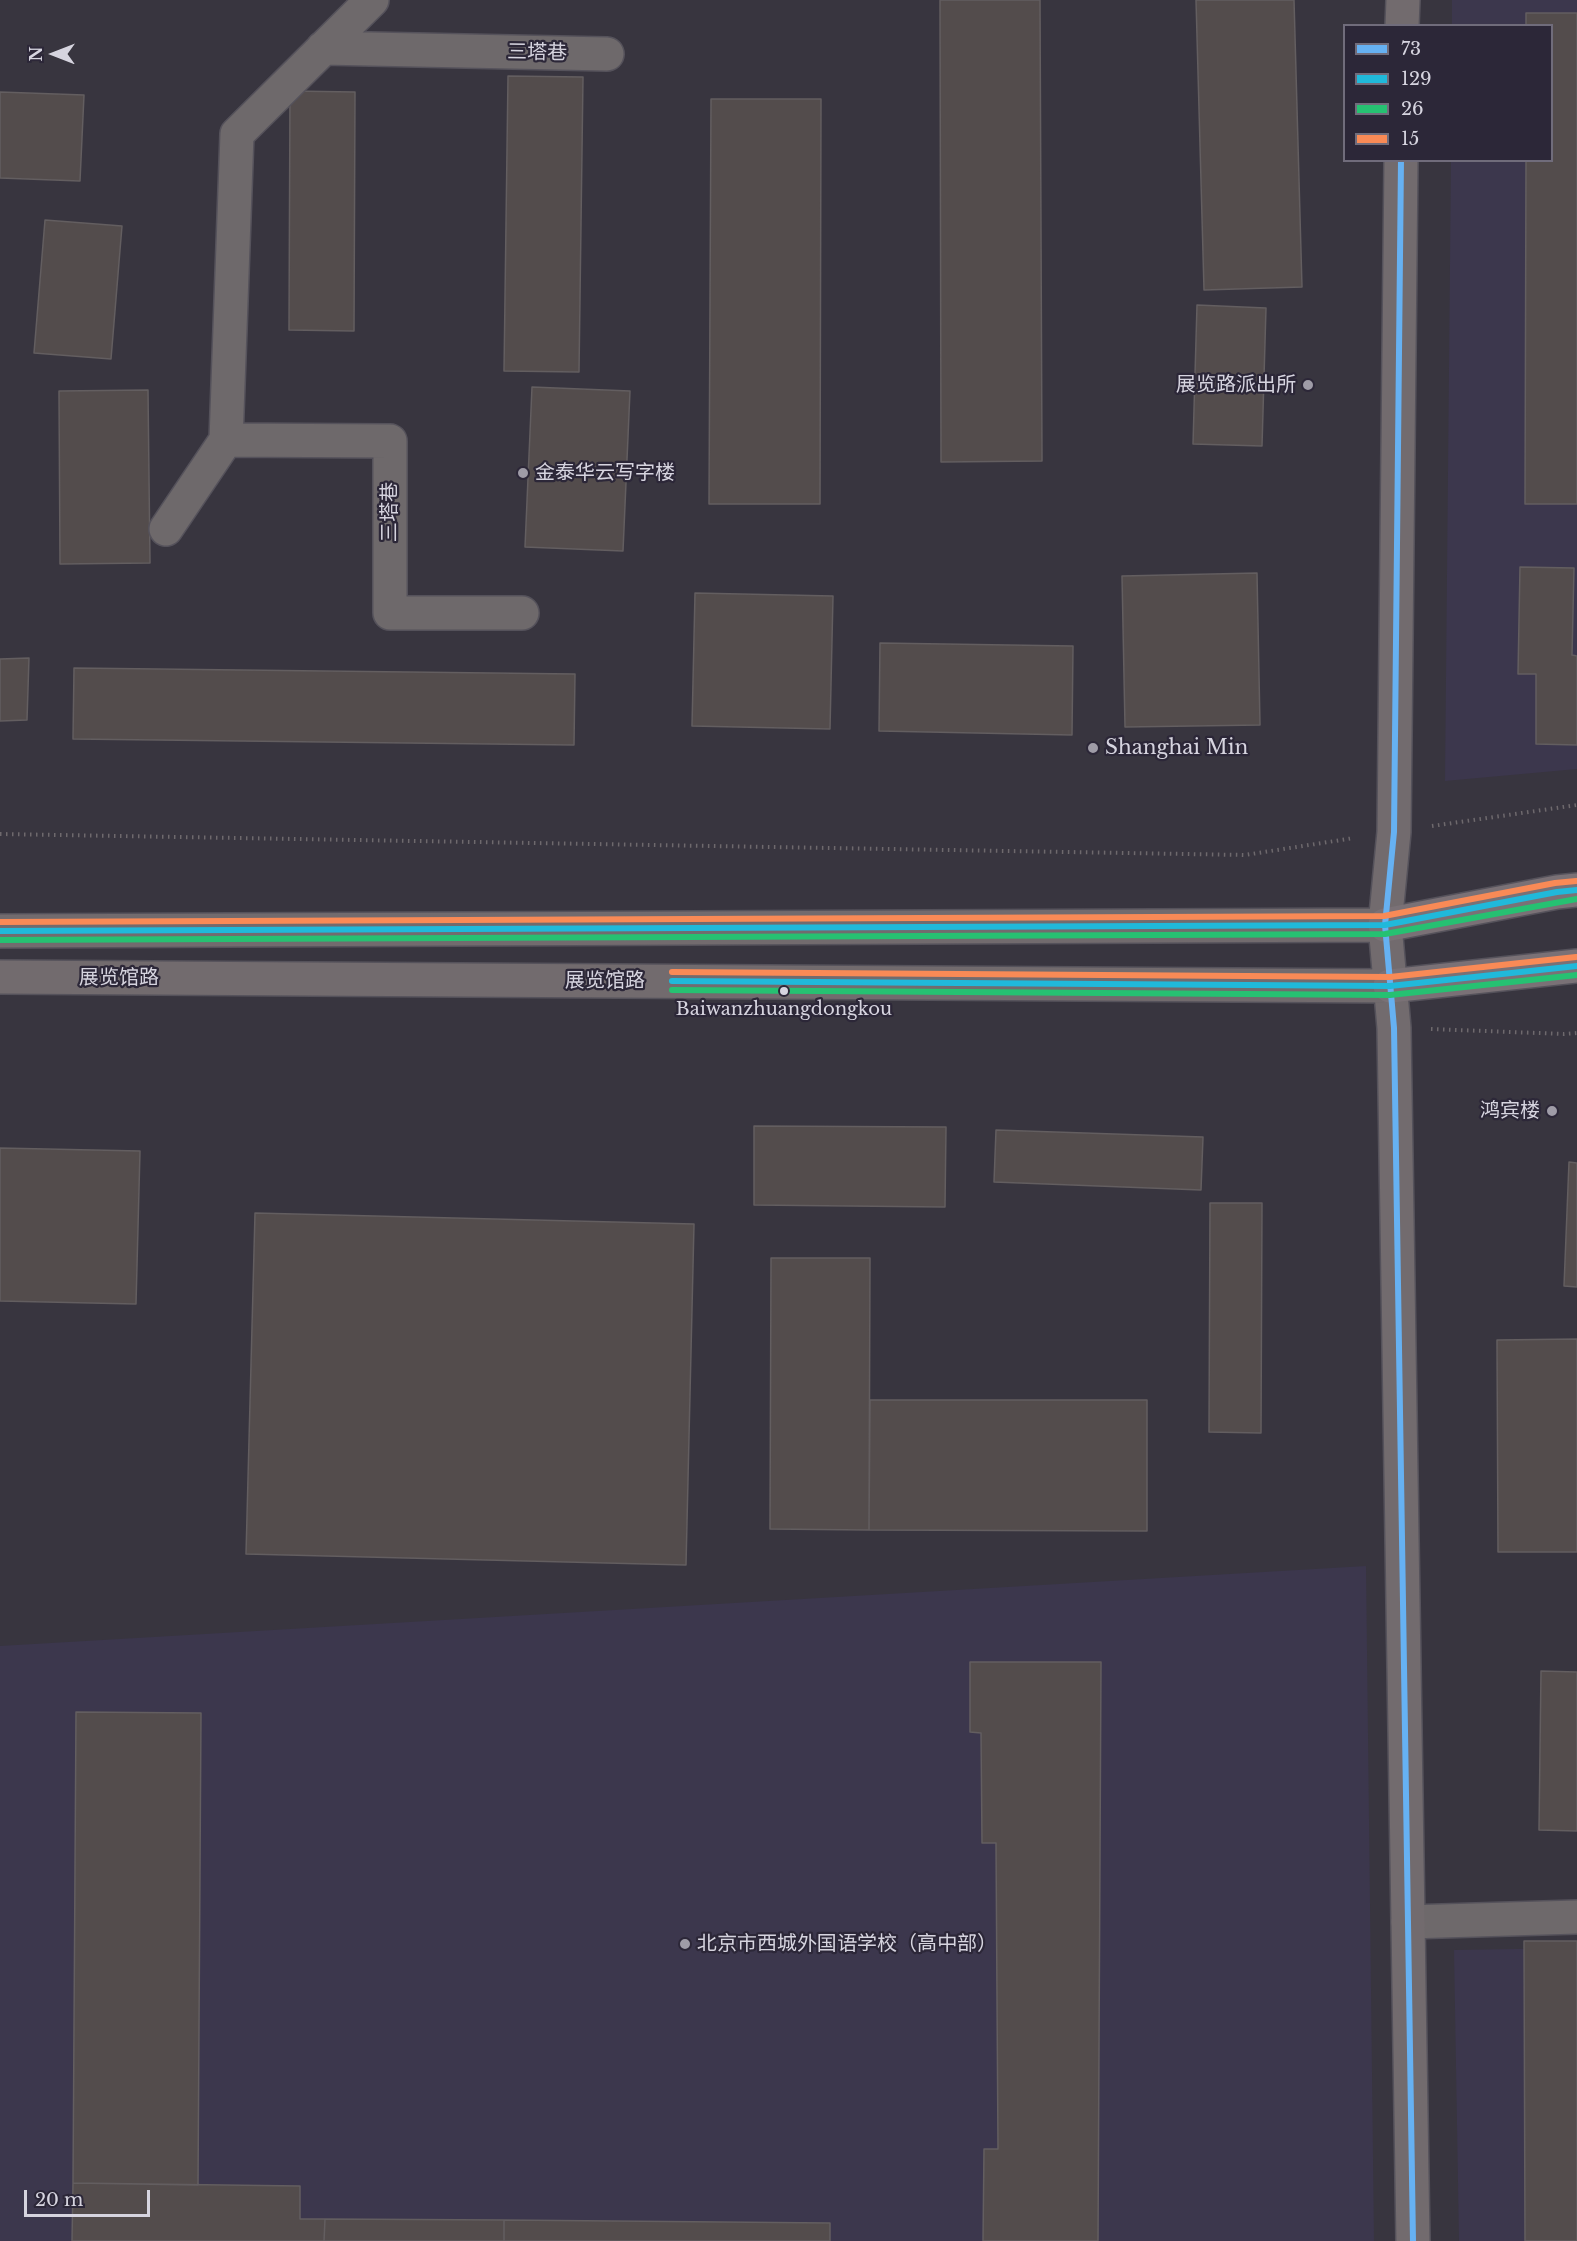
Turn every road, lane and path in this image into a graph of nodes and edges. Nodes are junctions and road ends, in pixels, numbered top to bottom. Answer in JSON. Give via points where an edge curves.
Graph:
{"nodes":[{"id":1,"x":372,"y":0,"type":"edge"},
{"id":2,"x":1403,"y":0,"type":"edge"},
{"id":3,"x":1402,"y":24,"type":"edge"},
{"id":4,"x":323,"y":48,"type":"junction"},
{"id":5,"x":607,"y":54,"type":"dead end"},
{"id":6,"x":1401,"y":162,"type":"edge"},
{"id":7,"x":226,"y":440,"type":"junction"},
{"id":8,"x":166,"y":530,"type":"dead end"},
{"id":9,"x":522,"y":614,"type":"dead end"},
{"id":10,"x":1577,"y":805,"type":"edge"},
{"id":11,"x":1394,"y":832,"type":"junction"},
{"id":12,"x":0,"y":834,"type":"edge"},
{"id":13,"x":1577,"y":890,"type":"edge"},
{"id":14,"x":1385,"y":925,"type":"junction"},
{"id":15,"x":0,"y":931,"type":"edge"},
{"id":16,"x":1577,"y":966,"type":"edge"},
{"id":17,"x":0,"y":977,"type":"edge"},
{"id":18,"x":1390,"y":986,"type":"junction"},
{"id":19,"x":1577,"y":1917,"type":"edge"},
{"id":20,"x":1408,"y":1922,"type":"junction"},
{"id":21,"x":1413,"y":2241,"type":"edge"}],
"edges":[{"from":1,"to":4,"type":"street"},
{"from":2,"to":3,"type":"main road"},
{"from":4,"to":5,"type":"street","name":"三塔巷"},
{"from":4,"to":7,"type":"street","via":[[237,134]]},
{"from":6,"to":11,"type":"main road"},
{"from":7,"to":8,"type":"street"},
{"from":7,"to":9,"type":"street","name":"三塔巷","via":[[390,441],[390,614]]},
{"from":10,"to":11,"type":"path"},
{"from":11,"to":12,"type":"path","via":[[1245,855]]},
{"from":11,"to":14,"type":"main road"},
{"from":13,"to":14,"type":"main road"},
{"from":14,"to":15,"type":"main road"},
{"from":14,"to":18,"type":"main road"},
{"from":16,"to":18,"type":"main road"},
{"from":17,"to":18,"type":"main road","name":"展览馆路"},
{"from":18,"to":20,"type":"main road","via":[[1394,1028]]},
{"from":19,"to":20,"type":"street"},
{"from":20,"to":21,"type":"main road"}]}
